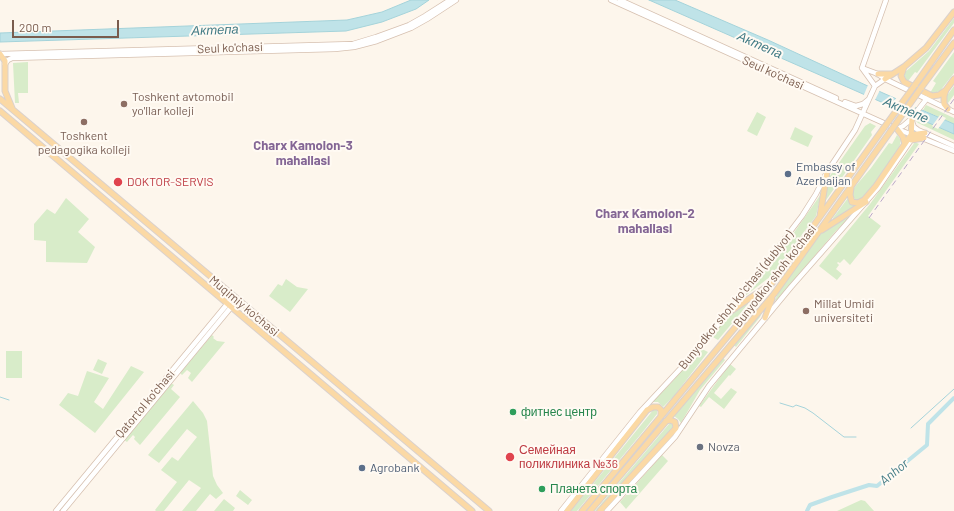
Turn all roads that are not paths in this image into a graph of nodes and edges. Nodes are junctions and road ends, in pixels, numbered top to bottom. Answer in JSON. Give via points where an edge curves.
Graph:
{"nodes":[{"id":1,"x":450,"y":0,"type":"edge"},
{"id":2,"x":456,"y":0,"type":"edge"},
{"id":3,"x":612,"y":0,"type":"edge"},
{"id":4,"x":620,"y":0,"type":"edge"},
{"id":5,"x":886,"y":0,"type":"edge"},
{"id":6,"x":954,"y":12,"type":"edge"},
{"id":7,"x":954,"y":30,"type":"edge"},
{"id":8,"x":954,"y":43,"type":"edge"},
{"id":9,"x":0,"y":54,"type":"edge"},
{"id":10,"x":736,"y":54,"type":"junction"},
{"id":11,"x":5,"y":64,"type":"junction"},
{"id":12,"x":905,"y":66,"type":"junction"},
{"id":13,"x":862,"y":68,"type":"junction"},
{"id":14,"x":896,"y":72,"type":"junction"},
{"id":15,"x":878,"y":74,"type":"junction"},
{"id":16,"x":885,"y":79,"type":"junction"},
{"id":17,"x":954,"y":79,"type":"edge"},
{"id":18,"x":875,"y":86,"type":"junction"},
{"id":19,"x":946,"y":90,"type":"junction"},
{"id":20,"x":869,"y":99,"type":"junction"},
{"id":21,"x":0,"y":100,"type":"edge"},
{"id":22,"x":924,"y":101,"type":"junction"},
{"id":23,"x":867,"y":105,"type":"junction"},
{"id":24,"x":948,"y":109,"type":"junction"},
{"id":25,"x":1,"y":112,"type":"edge"},
{"id":26,"x":860,"y":113,"type":"junction"},
{"id":27,"x":954,"y":113,"type":"edge"},
{"id":28,"x":16,"y":114,"type":"junction"},
{"id":29,"x":870,"y":117,"type":"junction"},
{"id":30,"x":912,"y":118,"type":"junction"},
{"id":31,"x":897,"y":129,"type":"junction"},
{"id":32,"x":925,"y":136,"type":"junction"},
{"id":33,"x":911,"y":137,"type":"junction"},
{"id":34,"x":904,"y":144,"type":"junction"},
{"id":35,"x":954,"y":146,"type":"edge"},
{"id":36,"x":954,"y":151,"type":"edge"},
{"id":37,"x":827,"y":172,"type":"junction"},
{"id":38,"x":852,"y":185,"type":"junction"},
{"id":39,"x":109,"y":191,"type":"junction"},
{"id":40,"x":102,"y":198,"type":"junction"},
{"id":41,"x":868,"y":200,"type":"junction"},
{"id":42,"x":819,"y":218,"type":"junction"},
{"id":43,"x":819,"y":232,"type":"junction"},
{"id":44,"x":178,"y":250,"type":"junction"},
{"id":45,"x":172,"y":257,"type":"junction"},
{"id":46,"x":773,"y":282,"type":"junction"},
{"id":47,"x":774,"y":294,"type":"junction"},
{"id":48,"x":235,"y":298,"type":"junction"},
{"id":49,"x":229,"y":306,"type":"junction"},
{"id":50,"x":728,"y":313,"type":"junction"},
{"id":51,"x":765,"y":318,"type":"junction"},
{"id":52,"x":292,"y":345,"type":"junction"},
{"id":53,"x":285,"y":353,"type":"junction"},
{"id":54,"x":362,"y":404,"type":"junction"},
{"id":55,"x":355,"y":413,"type":"junction"},
{"id":56,"x":661,"y":417,"type":"junction"},
{"id":57,"x":666,"y":421,"type":"junction"},
{"id":58,"x":96,"y":466,"type":"junction"},
{"id":59,"x":473,"y":498,"type":"junction"},
{"id":60,"x":466,"y":506,"type":"junction"},
{"id":61,"x":56,"y":511,"type":"edge"},
{"id":62,"x":62,"y":511,"type":"edge"},
{"id":63,"x":472,"y":511,"type":"edge"},
{"id":64,"x":489,"y":511,"type":"edge"},
{"id":65,"x":561,"y":511,"type":"edge"},
{"id":66,"x":567,"y":511,"type":"edge"},
{"id":67,"x":582,"y":511,"type":"edge"},
{"id":68,"x":590,"y":511,"type":"edge"},
{"id":69,"x":602,"y":511,"type":"edge"}],
"edges":[{"from":1,"to":9,"type":"main road","name":"Seul ko'chasi","via":[[409,25],[353,44]]},
{"from":2,"to":11,"type":"main road","name":"Seul ko'chasi","via":[[411,28],[354,47],[12,58]]},
{"from":3,"to":10,"type":"main road","name":"Seul ko'chasi"},
{"from":4,"to":10,"type":"main road","name":"Seul ko'chasi"},
{"from":5,"to":13,"type":"main road"},
{"from":6,"to":12,"type":"main road","via":[[929,45]]},
{"from":7,"to":42,"type":"main road","name":"Bunyodkor shoh ko'chasi","bridge":true},
{"from":8,"to":38,"type":"main road","name":"Bunyodkor shoh ko'chasi","bridge":true},
{"from":9,"to":11,"type":"main road"},
{"from":10,"to":20,"type":"main road","name":"Seul ko'chasi","via":[[854,106],[861,106]]},
{"from":10,"to":26,"type":"main road","name":"Seul ko'chasi"},
{"from":11,"to":28,"type":"main road","via":[[6,94]]},
{"from":12,"to":14,"type":"main road"},
{"from":12,"to":19,"type":"main road","via":[[901,76],[904,82],[932,96]]},
{"from":13,"to":15,"type":"main road"},
{"from":13,"to":18,"type":"main road"},
{"from":14,"to":15,"type":"main road"},
{"from":14,"to":16,"type":"main road"},
{"from":15,"to":16,"type":"main road"},
{"from":16,"to":18,"type":"main road"},
{"from":16,"to":22,"type":"main road"},
{"from":17,"to":19,"type":"main road"},
{"from":18,"to":20,"type":"main road"},
{"from":19,"to":24,"type":"main road","via":[[944,102]]},
{"from":20,"to":23,"type":"main road"},
{"from":21,"to":28,"type":"main road","name":"Muqimiy ko'chasi"},
{"from":22,"to":24,"type":"main road"},
{"from":22,"to":27,"type":"main road"},
{"from":22,"to":30,"type":"main road"},
{"from":23,"to":26,"type":"main road","name":"Bunyodkor shoh koʻchasi (dublyor)"},
{"from":23,"to":29,"type":"main road"},
{"from":24,"to":27,"type":"main road"},
{"from":25,"to":40,"type":"main road","name":"Muqimiy ko'chasi"},
{"from":26,"to":29,"type":"main road","name":"Seul ko'chasi"},
{"from":26,"to":37,"type":"main road","name":"Bunyodkor shoh koʻchasi (dublyor)","via":[[860,120],[850,139]]},
{"from":28,"to":39,"type":"main road","name":"Muqimiy ko'chasi"},
{"from":29,"to":31,"type":"main road","name":"Seul ko'chasi"},
{"from":30,"to":31,"type":"main road"},
{"from":30,"to":32,"type":"main road","via":[[915,128]]},
{"from":30,"to":33,"type":"main road"},
{"from":31,"to":33,"type":"main road","name":"Seul ko'chasi"},
{"from":31,"to":34,"type":"main road","via":[[904,137]]},
{"from":32,"to":33,"type":"main road"},
{"from":32,"to":35,"type":"main road"},
{"from":32,"to":36,"type":"main road"},
{"from":33,"to":34,"type":"main road"},
{"from":33,"to":41,"type":"main road"},
{"from":34,"to":38,"type":"main road","via":[[864,200],[852,202]]},
{"from":37,"to":42,"type":"main road"},
{"from":37,"to":50,"type":"main road","name":"Bunyodkor shoh koʻchasi (dublyor)","via":[[802,216]]},
{"from":38,"to":43,"type":"main road","name":"Bunyodkor shoh ko'chasi"},
{"from":39,"to":40,"type":"main road","via":[[108,197]]},
{"from":39,"to":44,"type":"main road","name":"Muqimiy ko'chasi"},
{"from":40,"to":45,"type":"main road","name":"Muqimiy ko'chasi"},
{"from":41,"to":43,"type":"main road"},
{"from":41,"to":51,"type":"main road"},
{"from":42,"to":46,"type":"main road","name":"Bunyodkor shoh ko'chasi"},
{"from":43,"to":47,"type":"main road","name":"Bunyodkor shoh ko'chasi"},
{"from":44,"to":45,"type":"main road"},
{"from":44,"to":48,"type":"main road","name":"Muqimiy ko'chasi"},
{"from":45,"to":49,"type":"main road","name":"Muqimiy ko'chasi"},
{"from":46,"to":50,"type":"main road"},
{"from":46,"to":56,"type":"main road","name":"Bunyodkor shoh ko'chasi"},
{"from":47,"to":51,"type":"main road"},
{"from":47,"to":57,"type":"main road","name":"Bunyodkor shoh ko'chasi"},
{"from":48,"to":49,"type":"main road","name":"Qatortol ko'chasi"},
{"from":48,"to":52,"type":"main road","name":"Muqimiy ko'chasi"},
{"from":49,"to":53,"type":"main road","name":"Muqimiy ko'chasi"},
{"from":49,"to":58,"type":"main road","name":"Qatortol ko'chasi"},
{"from":50,"to":65,"type":"main road","name":"Bunyodkor shoh koʻchasi (dublyor)","via":[[640,412]]},
{"from":51,"to":69,"type":"main road","via":[[709,386],[675,437]]},
{"from":52,"to":53,"type":"main road"},
{"from":52,"to":54,"type":"main road","name":"Muqimiy ko'chasi"},
{"from":53,"to":55,"type":"main road","name":"Muqimiy ko'chasi"},
{"from":54,"to":55,"type":"main road","via":[[360,410]]},
{"from":54,"to":59,"type":"main road","name":"Muqimiy ko'chasi"},
{"from":55,"to":60,"type":"main road","name":"Muqimiy ko'chasi"},
{"from":56,"to":66,"type":"main road","via":[[661,410],[658,407],[647,410]]},
{"from":56,"to":67,"type":"main road","name":"Bunyodkor shoh ko'chasi"},
{"from":57,"to":68,"type":"main road","name":"Bunyodkor shoh ko'chasi"},
{"from":57,"to":69,"type":"main road","via":[[675,422],[677,426]]},
{"from":58,"to":61,"type":"main road","name":"Qatortol ko'chasi"},
{"from":58,"to":62,"type":"main road","name":"Qatortol ko'chasi"},
{"from":59,"to":60,"type":"main road","via":[[472,504]]},
{"from":59,"to":64,"type":"main road","name":"Muqimiy ko'chasi"},
{"from":60,"to":63,"type":"main road","name":"Muqimiy ko'chasi"}]}
